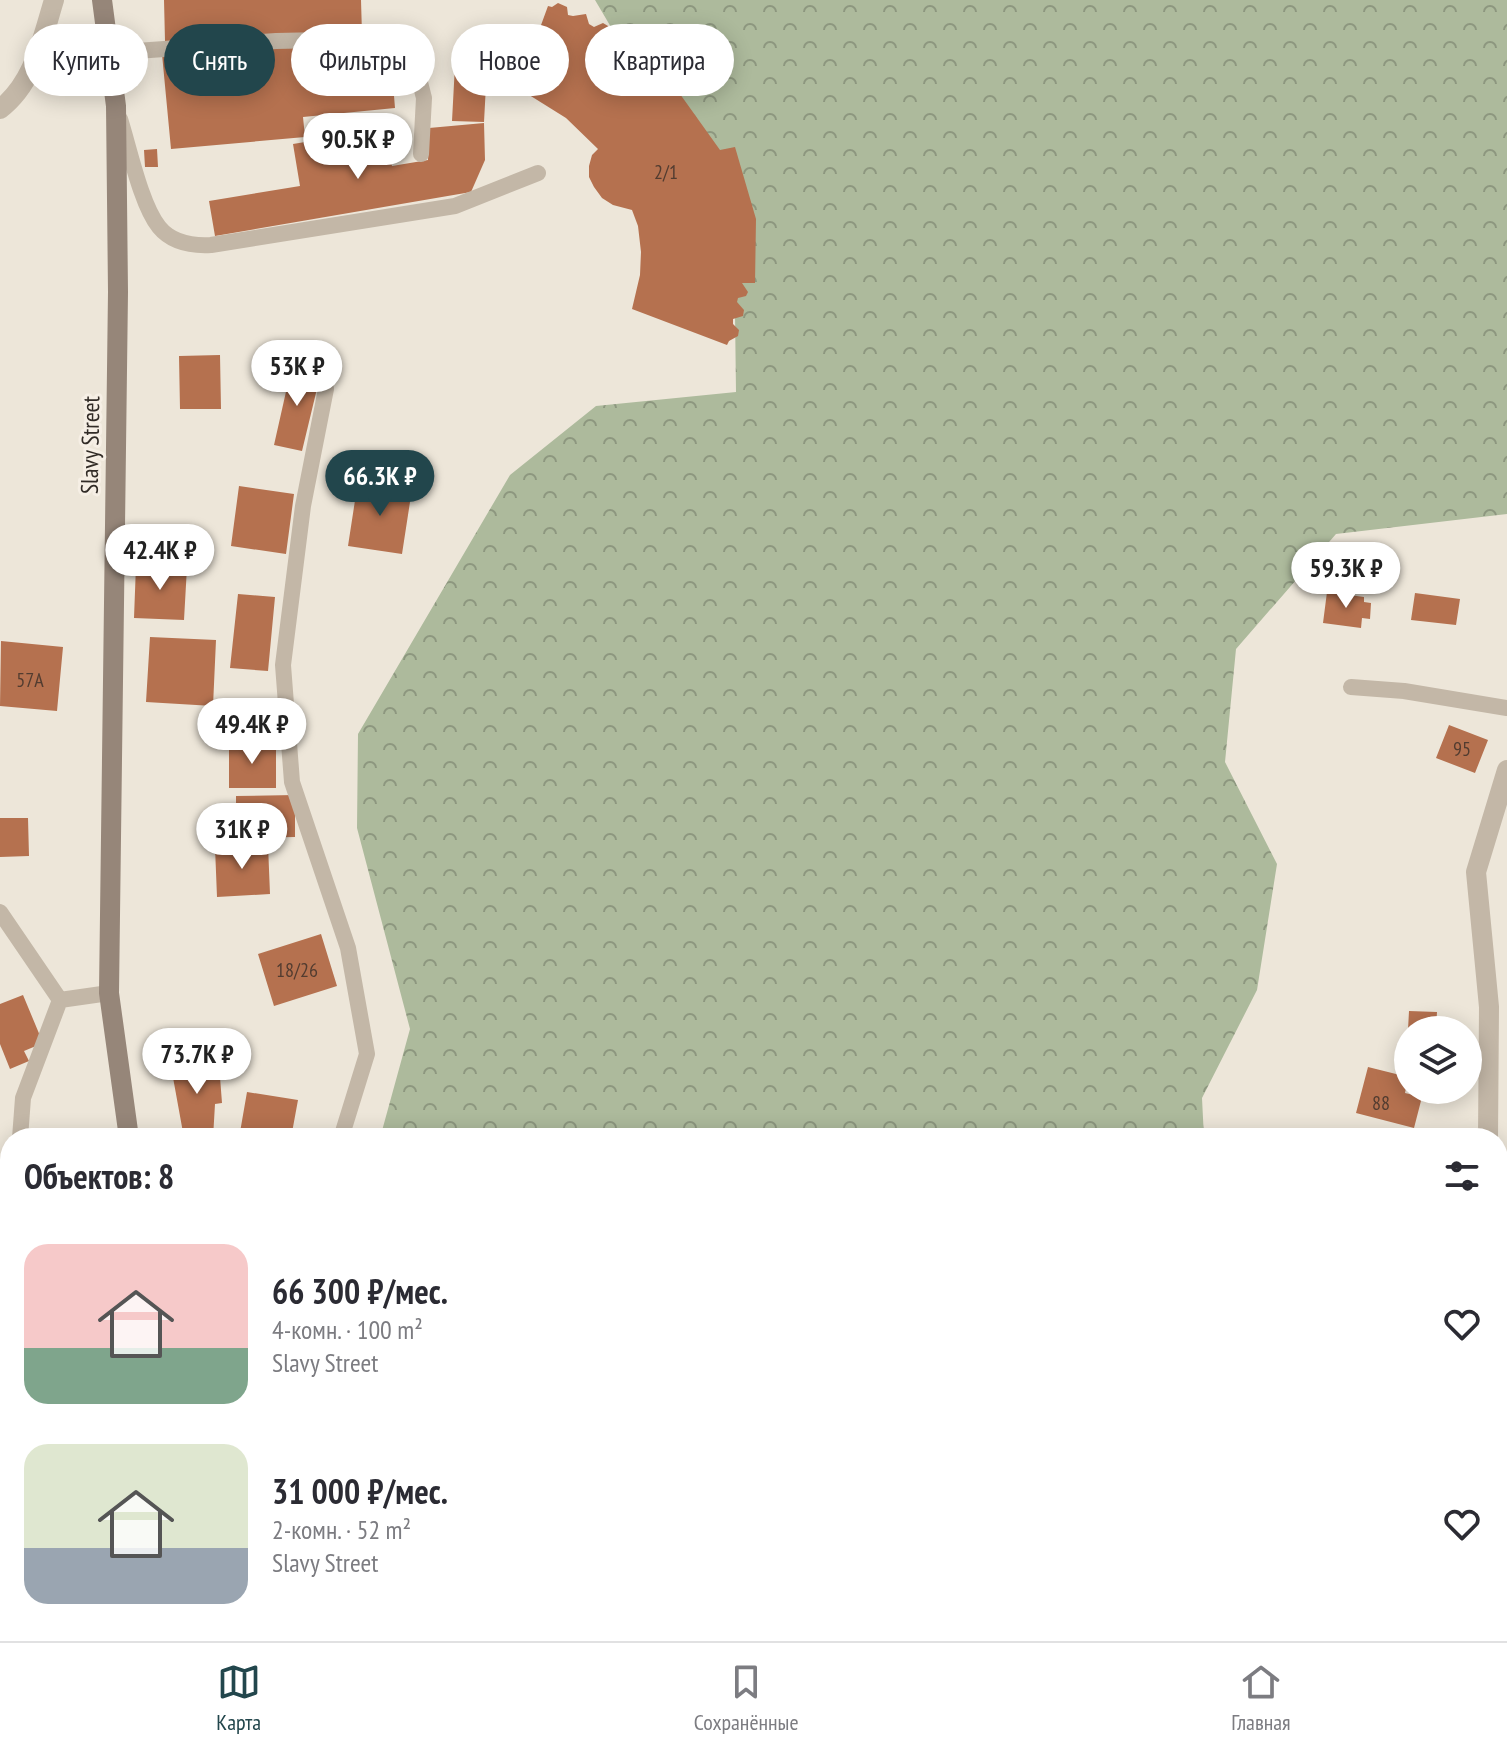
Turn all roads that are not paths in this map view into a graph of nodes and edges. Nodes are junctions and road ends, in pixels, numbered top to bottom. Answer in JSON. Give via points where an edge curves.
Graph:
{"nodes":[{"id":1,"x":54,"y":0,"type":"edge"},
{"id":2,"x":85,"y":0,"type":"edge"},
{"id":3,"x":102,"y":9,"type":"edge"},
{"id":4,"x":148,"y":50,"type":"edge"},
{"id":5,"x":114,"y":96,"type":"edge"},
{"id":6,"x":116,"y":106,"type":"junction"},
{"id":7,"x":0,"y":109,"type":"edge"},
{"id":8,"x":421,"y":154,"type":"dead end"},
{"id":9,"x":538,"y":173,"type":"dead end"},
{"id":10,"x":326,"y":389,"type":"dead end"},
{"id":11,"x":1351,"y":687,"type":"dead end"},
{"id":12,"x":1507,"y":708,"type":"edge"},
{"id":13,"x":1507,"y":770,"type":"edge"},
{"id":14,"x":0,"y":912,"type":"edge"},
{"id":15,"x":109,"y":993,"type":"junction"},
{"id":16,"x":60,"y":1000,"type":"junction"},
{"id":17,"x":21,"y":1128,"type":"edge"},
{"id":18,"x":128,"y":1128,"type":"edge"},
{"id":19,"x":344,"y":1128,"type":"edge"},
{"id":20,"x":1488,"y":1128,"type":"edge"}],
"edges":[{"from":1,"to":7,"type":"street","via":[[32,70]]},
{"from":2,"to":3,"type":"street","name":"Slavy Street"},
{"from":4,"to":8,"type":"lane","via":[[276,41],[392,42],[414,59],[424,98]]},
{"from":5,"to":6,"type":"street","name":"Slavy Street"},
{"from":6,"to":9,"type":"lane","via":[[159,228],[195,246],[455,206]]},
{"from":6,"to":15,"type":"street","name":"Slavy Street"},
{"from":10,"to":19,"type":"lane","via":[[303,506],[283,665],[292,782],[348,948],[367,1054]]},
{"from":11,"to":12,"type":"lane"},
{"from":13,"to":20,"type":"street","via":[[1476,872],[1489,1007]]},
{"from":14,"to":16,"type":"lane"},
{"from":15,"to":16,"type":"lane"},
{"from":15,"to":18,"type":"street","name":"Slavy Street"},
{"from":16,"to":17,"type":"lane","via":[[23,1098]]}]}
